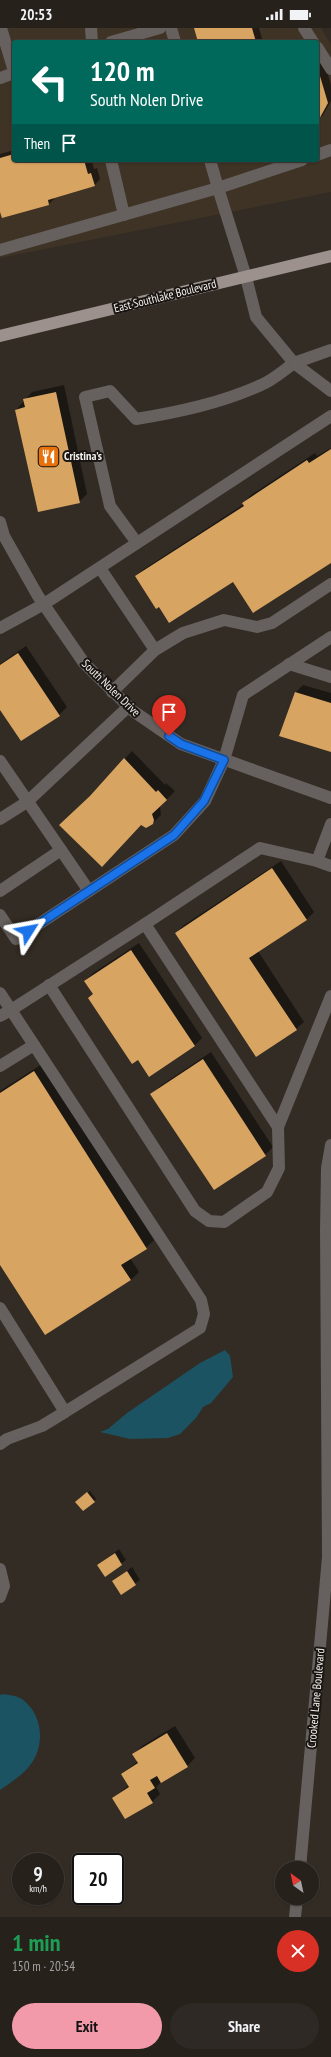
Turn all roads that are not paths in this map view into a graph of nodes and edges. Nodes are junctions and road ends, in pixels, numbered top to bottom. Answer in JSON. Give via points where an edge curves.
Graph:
{"nodes":[{"id":1,"x":1,"y":28,"type":"edge"},
{"id":2,"x":91,"y":28,"type":"edge"},
{"id":3,"x":160,"y":28,"type":"edge"},
{"id":4,"x":170,"y":28,"type":"edge"},
{"id":5,"x":304,"y":28,"type":"edge"},
{"id":6,"x":92,"y":40,"type":"edge"},
{"id":7,"x":118,"y":40,"type":"edge"},
{"id":8,"x":174,"y":40,"type":"edge"},
{"id":9,"x":312,"y":40,"type":"edge"},
{"id":10,"x":319,"y":50,"type":"edge"},
{"id":11,"x":12,"y":65,"type":"edge"},
{"id":12,"x":331,"y":69,"type":"edge"},
{"id":13,"x":12,"y":73,"type":"edge"},
{"id":14,"x":0,"y":78,"type":"edge"},
{"id":15,"x":331,"y":150,"type":"edge"},
{"id":16,"x":319,"y":154,"type":"edge"},
{"id":17,"x":111,"y":162,"type":"edge"},
{"id":18,"x":211,"y":162,"type":"edge"},
{"id":19,"x":296,"y":162,"type":"edge"},
{"id":20,"x":218,"y":188,"type":"junction"},
{"id":21,"x":124,"y":215,"type":"junction"},
{"id":22,"x":0,"y":250,"type":"edge"},
{"id":23,"x":331,"y":256,"type":"edge"},
{"id":24,"x":246,"y":276,"type":"junction"},
{"id":25,"x":0,"y":336,"type":"edge"},
{"id":26,"x":331,"y":350,"type":"edge"},
{"id":27,"x":294,"y":363,"type":"junction"},
{"id":28,"x":331,"y":391,"type":"edge"},
{"id":29,"x":331,"y":416,"type":"edge"},
{"id":30,"x":0,"y":522,"type":"edge"},
{"id":31,"x":137,"y":543,"type":"junction"},
{"id":32,"x":100,"y":568,"type":"junction"},
{"id":33,"x":331,"y":584,"type":"edge"},
{"id":34,"x":44,"y":604,"type":"junction"},
{"id":35,"x":0,"y":628,"type":"edge"},
{"id":36,"x":331,"y":637,"type":"edge"},
{"id":37,"x":154,"y":650,"type":"junction"},
{"id":38,"x":289,"y":664,"type":"junction"},
{"id":39,"x":331,"y":677,"type":"edge"},
{"id":40,"x":112,"y":692,"type":"junction"},
{"id":41,"x":128,"y":707,"type":"junction"},
{"id":42,"x":224,"y":760,"type":"junction"},
{"id":43,"x":0,"y":761,"type":"edge"},
{"id":44,"x":331,"y":798,"type":"edge"},
{"id":45,"x":27,"y":802,"type":"junction"},
{"id":46,"x":0,"y":819,"type":"edge"},
{"id":47,"x":331,"y":824,"type":"edge"},
{"id":48,"x":61,"y":850,"type":"junction"},
{"id":49,"x":317,"y":861,"type":"junction"},
{"id":50,"x":331,"y":866,"type":"edge"},
{"id":51,"x":0,"y":891,"type":"edge"},
{"id":52,"x":89,"y":891,"type":"junction"},
{"id":53,"x":0,"y":915,"type":"edge"},
{"id":54,"x":145,"y":924,"type":"junction"},
{"id":55,"x":49,"y":985,"type":"junction"},
{"id":56,"x":0,"y":993,"type":"edge"},
{"id":57,"x":331,"y":996,"type":"edge"},
{"id":58,"x":10,"y":1010,"type":"junction"},
{"id":59,"x":0,"y":1016,"type":"edge"},
{"id":60,"x":34,"y":1045,"type":"junction"},
{"id":61,"x":0,"y":1066,"type":"edge"},
{"id":62,"x":278,"y":1127,"type":"junction"},
{"id":63,"x":331,"y":1145,"type":"edge"},
{"id":64,"x":0,"y":1308,"type":"edge"},
{"id":65,"x":65,"y":1412,"type":"junction"},
{"id":66,"x":0,"y":1444,"type":"edge"},
{"id":67,"x":0,"y":1569,"type":"edge"},
{"id":68,"x":0,"y":1597,"type":"edge"},
{"id":69,"x":321,"y":1633,"type":"junction"},
{"id":70,"x":331,"y":1641,"type":"edge"},
{"id":71,"x":301,"y":1861,"type":"edge"},
{"id":72,"x":296,"y":1905,"type":"edge"},
{"id":73,"x":295,"y":1917,"type":"edge"}],
"edges":[{"from":1,"to":11,"type":"street"},
{"from":2,"to":6,"type":"street"},
{"from":3,"to":7,"type":"street"},
{"from":4,"to":8,"type":"street"},
{"from":5,"to":9,"type":"street"},
{"from":10,"to":12,"type":"street"},
{"from":13,"to":14,"type":"street"},
{"from":15,"to":16,"type":"street"},
{"from":17,"to":21,"type":"street"},
{"from":18,"to":20,"type":"street"},
{"from":19,"to":20,"type":"street"},
{"from":20,"to":21,"type":"street"},
{"from":20,"to":24,"type":"street"},
{"from":21,"to":22,"type":"street"},
{"from":23,"to":24,"type":"main road","name":"East Southlake Boulevard"},
{"from":24,"to":25,"type":"main road","name":"East Southlake Boulevard"},
{"from":24,"to":27,"type":"street","via":[[256,317]]},
{"from":26,"to":27,"type":"street"},
{"from":27,"to":28,"type":"street"},
{"from":27,"to":31,"type":"street","via":[[262,385],[195,409],[136,419],[110,391],[85,397],[110,506]]},
{"from":29,"to":31,"type":"street"},
{"from":30,"to":34,"type":"street","name":"South Nolen Drive","via":[[4,536]]},
{"from":31,"to":32,"type":"street"},
{"from":32,"to":34,"type":"street"},
{"from":32,"to":37,"type":"street"},
{"from":33,"to":37,"type":"street","via":[[272,623],[257,626],[224,620],[183,633]]},
{"from":34,"to":35,"type":"street"},
{"from":34,"to":40,"type":"street","name":"South Nolen Drive","via":[[84,663]]},
{"from":36,"to":38,"type":"street"},
{"from":37,"to":40,"type":"street"},
{"from":38,"to":39,"type":"street"},
{"from":38,"to":42,"type":"street","via":[[242,695]]},
{"from":40,"to":41,"type":"street","name":"South Nolen Drive"},
{"from":41,"to":42,"type":"street","name":"South Nolen Drive","via":[[181,744]]},
{"from":41,"to":45,"type":"street"},
{"from":42,"to":44,"type":"street","name":"South Nolen Drive"},
{"from":42,"to":52,"type":"street","via":[[204,801],[174,835]]},
{"from":43,"to":45,"type":"street"},
{"from":45,"to":46,"type":"street"},
{"from":45,"to":48,"type":"street"},
{"from":47,"to":49,"type":"street"},
{"from":48,"to":51,"type":"street"},
{"from":48,"to":52,"type":"street"},
{"from":49,"to":50,"type":"street"},
{"from":49,"to":54,"type":"street","via":[[260,848]]},
{"from":52,"to":53,"type":"street","via":[[16,939]]},
{"from":54,"to":55,"type":"street"},
{"from":54,"to":62,"type":"street"},
{"from":55,"to":58,"type":"street"},
{"from":55,"to":62,"type":"street","via":[[195,1211],[209,1221],[224,1222],[267,1192],[279,1168]]},
{"from":56,"to":58,"type":"street"},
{"from":57,"to":62,"type":"street"},
{"from":58,"to":59,"type":"street"},
{"from":58,"to":60,"type":"street"},
{"from":60,"to":61,"type":"street"},
{"from":60,"to":65,"type":"street","via":[[200,1300],[204,1314],[200,1328]]},
{"from":63,"to":69,"type":"street","name":"Crooked Lane Boulevard","via":[[327,1168],[326,1230],[328,1557]]},
{"from":64,"to":65,"type":"street"},
{"from":65,"to":66,"type":"street","via":[[42,1426]]},
{"from":67,"to":68,"type":"street","via":[[4,1586]]},
{"from":69,"to":70,"type":"street"},
{"from":69,"to":71,"type":"street","name":"Crooked Lane Boulevard"},
{"from":72,"to":73,"type":"street"}]}
